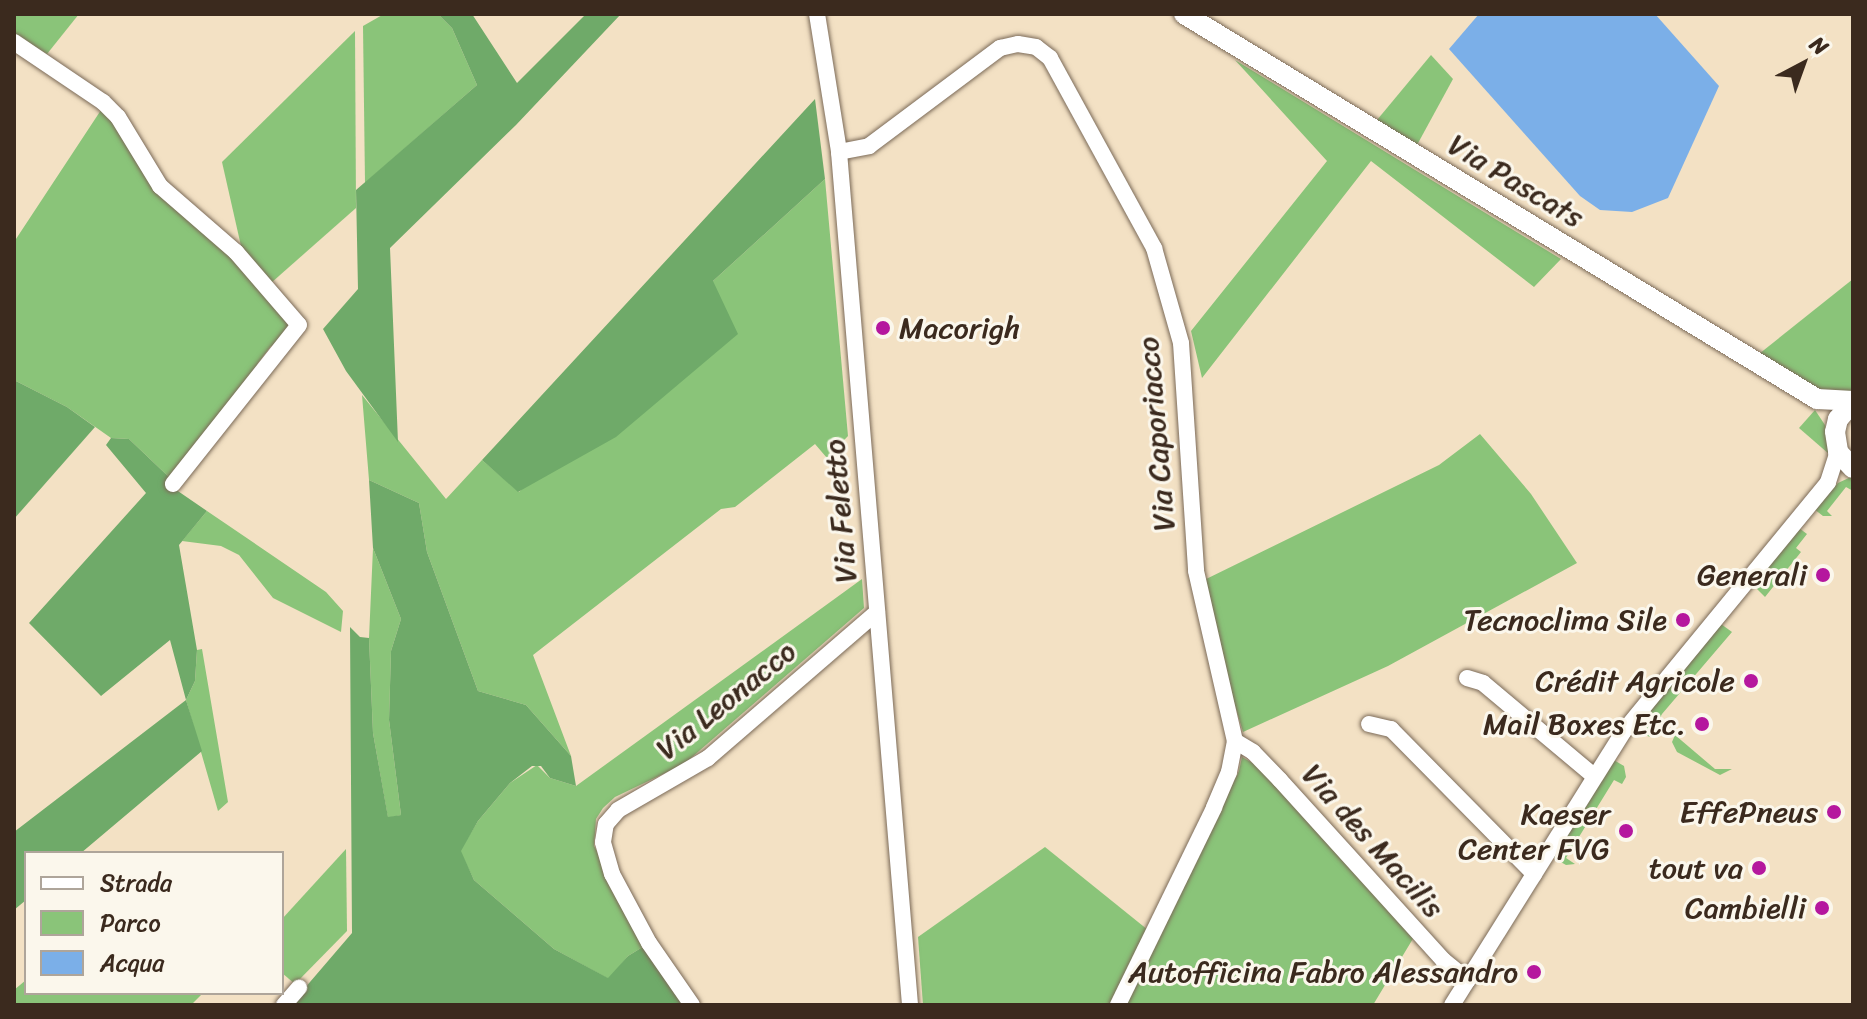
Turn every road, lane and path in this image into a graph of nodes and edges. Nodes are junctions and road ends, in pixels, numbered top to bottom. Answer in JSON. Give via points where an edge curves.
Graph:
{"nodes":[{"id":1,"x":817,"y":14,"type":"edge"},
{"id":2,"x":1184,"y":14,"type":"edge"},
{"id":3,"x":14,"y":42,"type":"edge"},
{"id":4,"x":839,"y":152,"type":"junction"},
{"id":5,"x":1817,"y":399,"type":"junction"},
{"id":6,"x":1853,"y":402,"type":"edge"},
{"id":7,"x":1836,"y":442,"type":"junction"},
{"id":8,"x":1853,"y":470,"type":"edge"},
{"id":9,"x":1828,"y":482,"type":"junction"},
{"id":10,"x":173,"y":484,"type":"dead end"},
{"id":11,"x":877,"y":612,"type":"junction"},
{"id":12,"x":1467,"y":678,"type":"dead end"},
{"id":13,"x":1369,"y":724,"type":"dead end"},
{"id":14,"x":1235,"y":741,"type":"junction"},
{"id":15,"x":1594,"y":776,"type":"junction"},
{"id":16,"x":1534,"y":874,"type":"junction"},
{"id":17,"x":1468,"y":980,"type":"junction"},
{"id":18,"x":299,"y":988,"type":"dead end"},
{"id":19,"x":284,"y":1005,"type":"edge"},
{"id":20,"x":692,"y":1005,"type":"edge"},
{"id":21,"x":910,"y":1005,"type":"edge"},
{"id":22,"x":1118,"y":1005,"type":"edge"},
{"id":23,"x":1452,"y":1005,"type":"edge"}],
"edges":[{"from":1,"to":4,"type":"street","name":"Via Feletto"},
{"from":2,"to":5,"type":"main road","name":"Via Pascats"},
{"from":3,"to":10,"type":"street","via":[[103,102],[160,186],[236,252],[299,325]]},
{"from":4,"to":11,"type":"street","name":"Via Feletto"},
{"from":4,"to":14,"type":"street","name":"Via Caporiacco","via":[[869,146],[1000,48],[1026,44],[1050,58],[1154,248],[1171,306],[1181,343],[1196,571]]},
{"from":5,"to":6,"type":"main road","name":"Via Pascats"},
{"from":5,"to":7,"type":"main road"},
{"from":6,"to":7,"type":"main road","via":[[1838,419]]},
{"from":7,"to":8,"type":"main road"},
{"from":7,"to":9,"type":"street"},
{"from":8,"to":9,"type":"street"},
{"from":9,"to":15,"type":"street","via":[[1623,732]]},
{"from":11,"to":20,"type":"street","name":"Via Leonacco","via":[[708,758],[618,810],[606,824],[605,854],[620,892]]},
{"from":11,"to":21,"type":"street","name":"Via Feletto"},
{"from":12,"to":15,"type":"street","via":[[1483,683]]},
{"from":13,"to":16,"type":"street","via":[[1391,729]]},
{"from":14,"to":17,"type":"street","name":"Via des Macilis","via":[[1253,752],[1443,960]]},
{"from":14,"to":22,"type":"street","name":"Via Caporiacco","via":[[1214,808]]},
{"from":15,"to":16,"type":"street"},
{"from":16,"to":17,"type":"street"},
{"from":17,"to":23,"type":"street"},
{"from":18,"to":19,"type":"street"}]}
